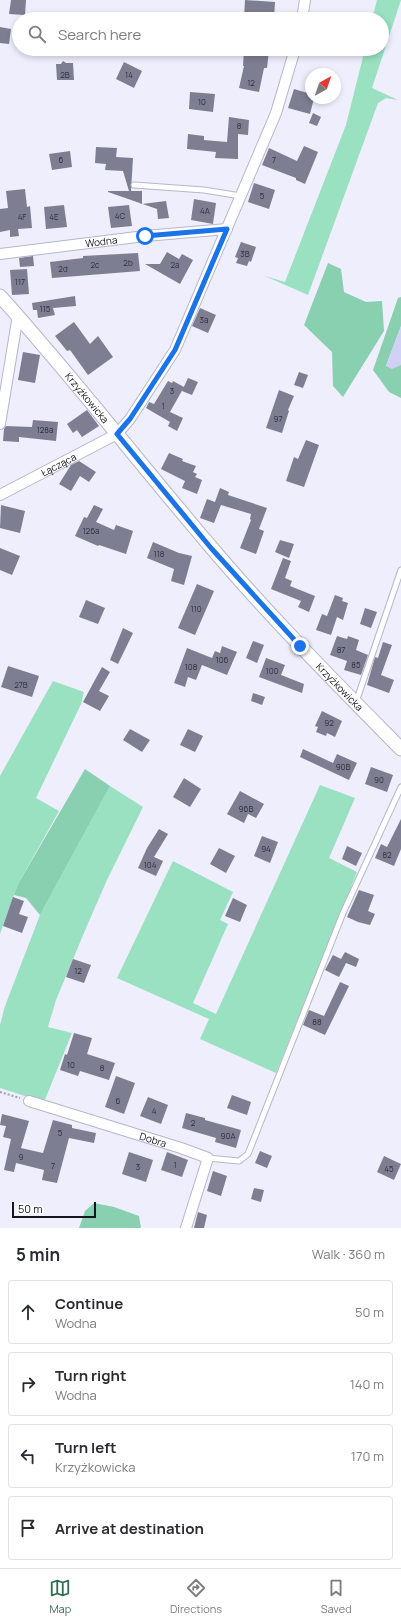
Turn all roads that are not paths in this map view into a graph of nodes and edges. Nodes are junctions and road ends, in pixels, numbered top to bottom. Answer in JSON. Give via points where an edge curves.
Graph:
{"nodes":[{"id":1,"x":305,"y":0,"type":"edge"},
{"id":2,"x":303,"y":12,"type":"edge"},
{"id":3,"x":293,"y":56,"type":"edge"},
{"id":4,"x":134,"y":185,"type":"dead end"},
{"id":5,"x":241,"y":196,"type":"junction"},
{"id":6,"x":227,"y":229,"type":"junction"},
{"id":7,"x":0,"y":254,"type":"edge"},
{"id":8,"x":0,"y":296,"type":"edge"},
{"id":9,"x":18,"y":315,"type":"junction"},
{"id":10,"x":0,"y":424,"type":"edge"},
{"id":11,"x":117,"y":434,"type":"junction"},
{"id":12,"x":0,"y":495,"type":"edge"},
{"id":13,"x":401,"y":570,"type":"edge"},
{"id":14,"x":356,"y":702,"type":"junction"},
{"id":15,"x":401,"y":748,"type":"edge"},
{"id":16,"x":401,"y":788,"type":"edge"},
{"id":17,"x":29,"y":1101,"type":"road end"},
{"id":18,"x":208,"y":1158,"type":"junction"},
{"id":19,"x":186,"y":1228,"type":"edge"}],
"edges":[{"from":1,"to":2,"type":"street"},
{"from":3,"to":5,"type":"street","via":[[276,113]]},
{"from":4,"to":5,"type":"lane","via":[[204,190]]},
{"from":5,"to":6,"type":"street"},
{"from":6,"to":7,"type":"street","name":"Wodna","via":[[145,236]]},
{"from":6,"to":11,"type":"street","via":[[175,350],[130,419]]},
{"from":8,"to":9,"type":"street","name":"Krzyżkowicka"},
{"from":9,"to":10,"type":"street"},
{"from":9,"to":11,"type":"street","name":"Krzyżkowicka"},
{"from":11,"to":12,"type":"street","name":"Łącząca"},
{"from":11,"to":14,"type":"street","name":"Krzyżkowicka","via":[[275,619]]},
{"from":13,"to":14,"type":"lane"},
{"from":14,"to":15,"type":"street","name":"Krzyżkowicka"},
{"from":16,"to":18,"type":"lane","via":[[343,913],[248,1154],[239,1161]]},
{"from":17,"to":18,"type":"street","name":"Dobra"},
{"from":18,"to":19,"type":"street"}]}
